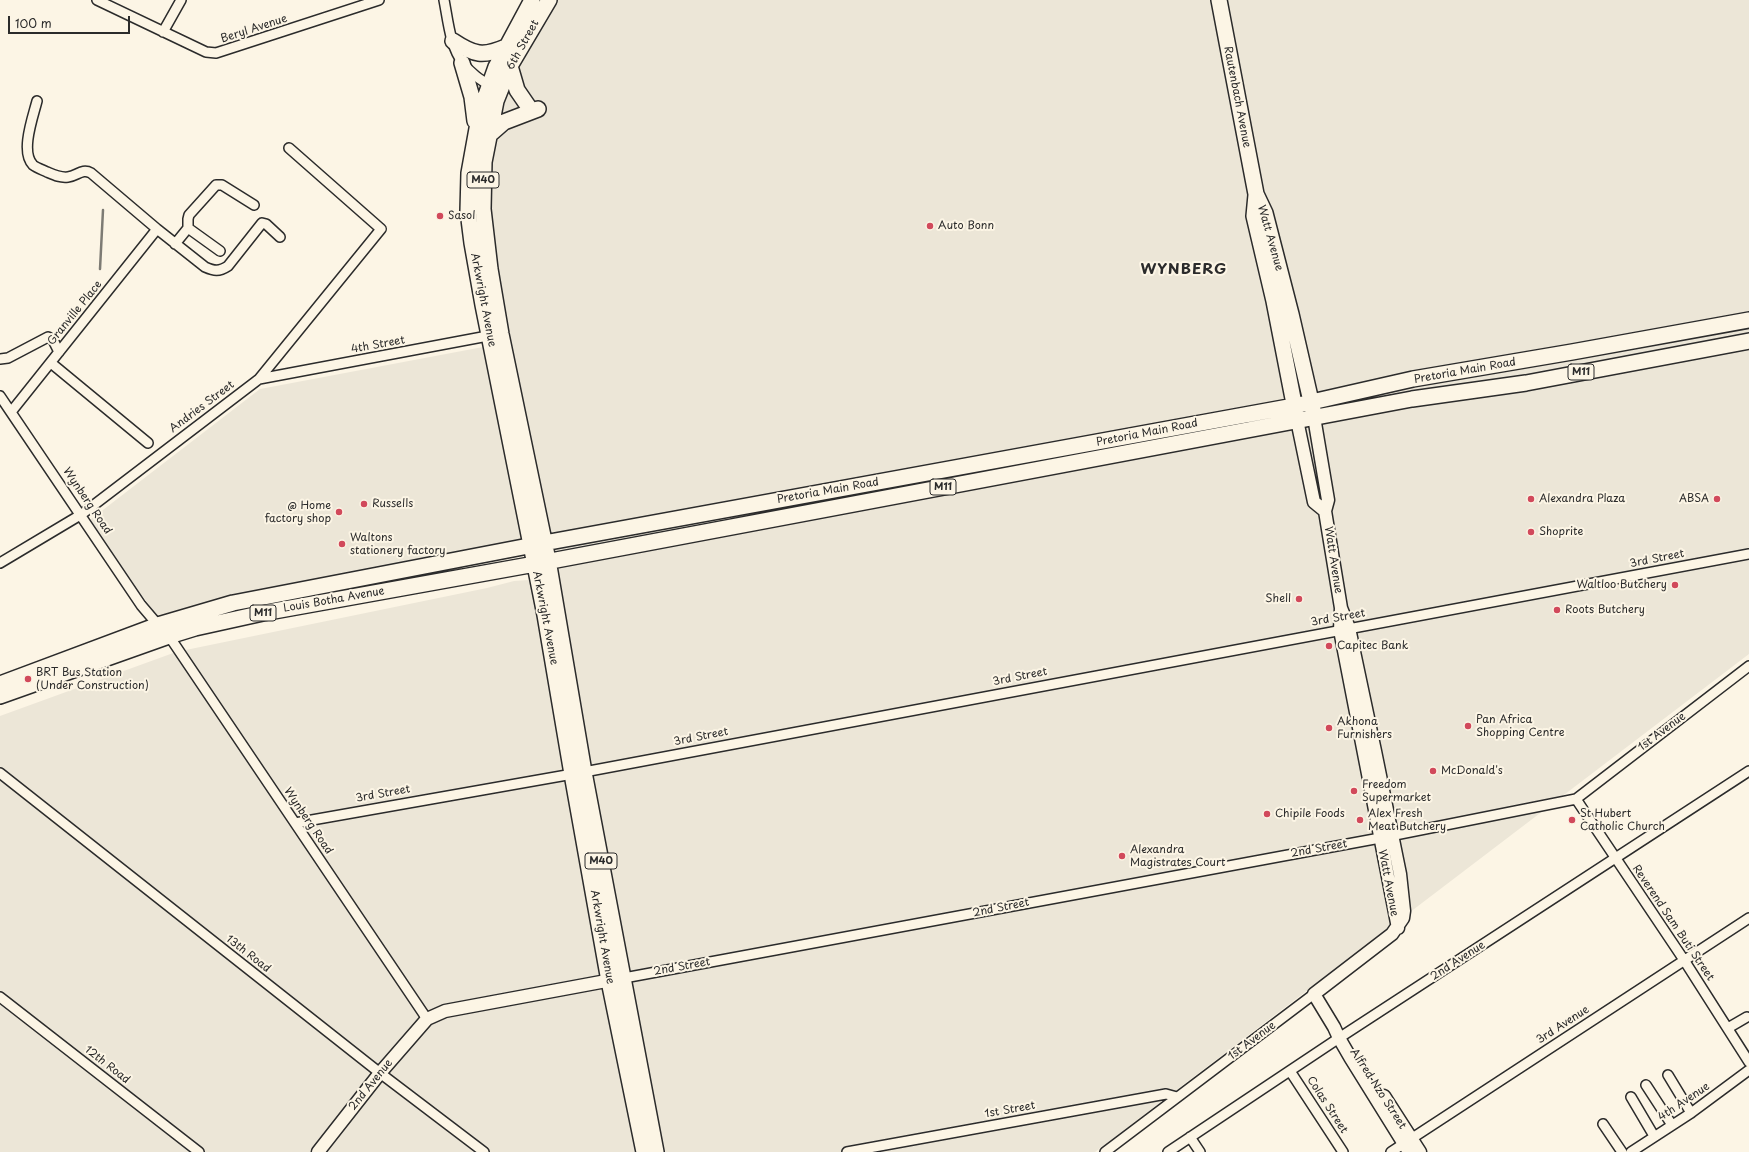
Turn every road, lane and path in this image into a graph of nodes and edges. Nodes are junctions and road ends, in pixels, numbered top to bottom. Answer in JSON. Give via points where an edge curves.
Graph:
{"nodes":[{"id":1,"x":97,"y":0,"type":"edge"},
{"id":2,"x":181,"y":0,"type":"edge"},
{"id":3,"x":379,"y":0,"type":"edge"},
{"id":4,"x":444,"y":0,"type":"edge"},
{"id":5,"x":532,"y":0,"type":"edge"},
{"id":6,"x":549,"y":0,"type":"edge"},
{"id":7,"x":1219,"y":0,"type":"edge"},
{"id":8,"x":163,"y":32,"type":"junction"},
{"id":9,"x":453,"y":41,"type":"junction"},
{"id":10,"x":506,"y":47,"type":"junction"},
{"id":11,"x":462,"y":63,"type":"junction"},
{"id":12,"x":510,"y":66,"type":"junction"},
{"id":13,"x":494,"y":88,"type":"junction"},
{"id":14,"x":37,"y":101,"type":"dead end"},
{"id":15,"x":482,"y":133,"type":"junction"},
{"id":16,"x":289,"y":148,"type":"dead end"},
{"id":17,"x":1256,"y":194,"type":"joint"},
{"id":18,"x":254,"y":205,"type":"dead end"},
{"id":19,"x":188,"y":228,"type":"junction"},
{"id":20,"x":157,"y":229,"type":"junction"},
{"id":21,"x":280,"y":237,"type":"dead end"},
{"id":22,"x":175,"y":244,"type":"junction"},
{"id":23,"x":220,"y":251,"type":"dead end"},
{"id":24,"x":1278,"y":288,"type":"junction"},
{"id":25,"x":1749,"y":320,"type":"edge"},
{"id":26,"x":495,"y":335,"type":"junction"},
{"id":27,"x":1749,"y":341,"type":"edge"},
{"id":28,"x":59,"y":352,"type":"junction"},
{"id":29,"x":0,"y":359,"type":"edge"},
{"id":30,"x":50,"y":363,"type":"junction"},
{"id":31,"x":259,"y":379,"type":"junction"},
{"id":32,"x":0,"y":396,"type":"edge"},
{"id":33,"x":1311,"y":401,"type":"junction"},
{"id":34,"x":1294,"y":406,"type":"junction"},
{"id":35,"x":10,"y":412,"type":"junction"},
{"id":36,"x":1314,"y":417,"type":"junction"},
{"id":37,"x":1297,"y":420,"type":"junction"},
{"id":38,"x":148,"y":443,"type":"dead end"},
{"id":39,"x":1325,"y":511,"type":"junction"},
{"id":40,"x":82,"y":514,"type":"junction"},
{"id":41,"x":540,"y":524,"type":"junction"},
{"id":42,"x":568,"y":539,"type":"junction"},
{"id":43,"x":538,"y":545,"type":"junction"},
{"id":44,"x":1749,"y":554,"type":"edge"},
{"id":45,"x":571,"y":556,"type":"junction"},
{"id":46,"x":541,"y":562,"type":"junction"},
{"id":47,"x":0,"y":563,"type":"edge"},
{"id":48,"x":551,"y":582,"type":"junction"},
{"id":49,"x":141,"y":605,"type":"junction"},
{"id":50,"x":158,"y":625,"type":"junction"},
{"id":51,"x":1344,"y":629,"type":"junction"},
{"id":52,"x":136,"y":633,"type":"junction"},
{"id":53,"x":169,"y":636,"type":"junction"},
{"id":54,"x":1749,"y":666,"type":"edge"},
{"id":55,"x":0,"y":684,"type":"edge"},
{"id":56,"x":0,"y":696,"type":"edge"},
{"id":57,"x":1749,"y":771,"type":"edge"},
{"id":58,"x":0,"y":773,"type":"edge"},
{"id":59,"x":578,"y":773,"type":"junction"},
{"id":60,"x":1576,"y":799,"type":"junction"},
{"id":61,"x":295,"y":823,"type":"junction"},
{"id":62,"x":1392,"y":835,"type":"junction"},
{"id":63,"x":1380,"y":838,"type":"junction"},
{"id":64,"x":1616,"y":858,"type":"junction"},
{"id":65,"x":1749,"y":918,"type":"edge"},
{"id":66,"x":1398,"y":928,"type":"junction"},
{"id":67,"x":1684,"y":960,"type":"junction"},
{"id":68,"x":617,"y":980,"type":"junction"},
{"id":69,"x":1314,"y":994,"type":"junction"},
{"id":70,"x":0,"y":997,"type":"edge"},
{"id":71,"x":1747,"y":1017,"type":"dead end"},
{"id":72,"x":427,"y":1019,"type":"junction"},
{"id":73,"x":1728,"y":1028,"type":"junction"},
{"id":74,"x":1341,"y":1037,"type":"junction"},
{"id":75,"x":1749,"y":1062,"type":"edge"},
{"id":76,"x":1749,"y":1070,"type":"edge"},
{"id":77,"x":1290,"y":1071,"type":"junction"},
{"id":78,"x":380,"y":1073,"type":"junction"},
{"id":79,"x":1668,"y":1075,"type":"dead end"},
{"id":80,"x":1646,"y":1085,"type":"dead end"},
{"id":81,"x":1178,"y":1097,"type":"junction"},
{"id":82,"x":1631,"y":1097,"type":"dead end"},
{"id":83,"x":1691,"y":1112,"type":"junction"},
{"id":84,"x":1603,"y":1124,"type":"dead end"},
{"id":85,"x":1672,"y":1125,"type":"junction"},
{"id":86,"x":1654,"y":1136,"type":"junction"},
{"id":87,"x":1190,"y":1137,"type":"junction"},
{"id":88,"x":1408,"y":1145,"type":"edge"},
{"id":89,"x":199,"y":1152,"type":"edge"},
{"id":90,"x":318,"y":1152,"type":"edge"},
{"id":91,"x":484,"y":1152,"type":"edge"},
{"id":92,"x":644,"y":1152,"type":"edge"},
{"id":93,"x":656,"y":1152,"type":"edge"},
{"id":94,"x":847,"y":1152,"type":"edge"},
{"id":95,"x":1105,"y":1152,"type":"edge"},
{"id":96,"x":1168,"y":1152,"type":"edge"},
{"id":97,"x":1200,"y":1152,"type":"edge"},
{"id":98,"x":1343,"y":1152,"type":"edge"},
{"id":99,"x":1391,"y":1152,"type":"edge"},
{"id":100,"x":1420,"y":1152,"type":"edge"},
{"id":101,"x":1622,"y":1152,"type":"edge"},
{"id":102,"x":1631,"y":1152,"type":"edge"}],
"edges":[{"from":1,"to":8,"type":"street","name":"Beryl Avenue"},
{"from":2,"to":8,"type":"street"},
{"from":3,"to":8,"type":"street","name":"Beryl Avenue","via":[[216,53],[206,52]]},
{"from":4,"to":9,"type":"street"},
{"from":5,"to":10,"type":"main road","number":"M40"},
{"from":6,"to":12,"type":"main road","name":"6th Street","number":"M40"},
{"from":7,"to":17,"type":"main road","name":"Rautenbach Avenue"},
{"from":9,"to":10,"type":"main road","via":[[465,49],[481,54]]},
{"from":9,"to":11,"type":"street"},
{"from":10,"to":13,"type":"main road","number":"M40"},
{"from":11,"to":13,"type":"street","via":[[474,75]]},
{"from":11,"to":15,"type":"main road"},
{"from":12,"to":13,"type":"main road","name":"6th Street","number":"M40"},
{"from":12,"to":15,"type":"main road","via":[[517,90],[533,108]]},
{"from":13,"to":15,"type":"main road","name":"Arkwright Avenue","number":"M40"},
{"from":14,"to":20,"type":"street","via":[[27,145],[34,166],[63,178],[87,170]]},
{"from":15,"to":26,"type":"main road","name":"Arkwright Avenue","number":"M40","via":[[482,208]]},
{"from":16,"to":31,"type":"street","name":"Andries Street","via":[[381,230]]},
{"from":17,"to":24,"type":"main road","name":"Watt Avenue","via":[[1254,216]]},
{"from":18,"to":19,"type":"street","via":[[222,185],[216,184],[190,215]]},
{"from":19,"to":22,"type":"street"},
{"from":19,"to":23,"type":"street"},
{"from":20,"to":22,"type":"street"},
{"from":20,"to":28,"type":"street","name":"Granville Place"},
{"from":21,"to":22,"type":"street","via":[[262,223],[233,261],[223,269],[214,271],[204,267]]},
{"from":24,"to":33,"type":"main road","name":"Watt Avenue"},
{"from":24,"to":34,"type":"main road","name":"Watt Avenue"},
{"from":25,"to":33,"type":"main road","name":"Pretoria Main Road","number":"M11","via":[[1413,379]]},
{"from":26,"to":31,"type":"street","name":"4th Street"},
{"from":26,"to":41,"type":"main road","name":"Arkwright Avenue","number":"M40"},
{"from":26,"to":43,"type":"main road","name":"Arkwright Avenue","number":"M40"},
{"from":27,"to":36,"type":"main road","name":"Pretoria Main Road","number":"M11","via":[[1526,383],[1412,398]]},
{"from":28,"to":29,"type":"street","via":[[53,340],[48,337],[8,358]]},
{"from":28,"to":30,"type":"street","name":"Granville Place"},
{"from":30,"to":35,"type":"street","name":"Granville Place"},
{"from":30,"to":38,"type":"street"},
{"from":31,"to":40,"type":"street","name":"Andries Street"},
{"from":32,"to":35,"type":"street","name":"Wynberg Road"},
{"from":33,"to":34,"type":"main road","name":"Pretoria Main Road","number":"M11"},
{"from":33,"to":36,"type":"main road","name":"Watt Avenue"},
{"from":34,"to":37,"type":"main road","name":"Watt Avenue"},
{"from":34,"to":42,"type":"main road","name":"Pretoria Main Road","number":"M11"},
{"from":35,"to":40,"type":"street","name":"Wynberg Road"},
{"from":36,"to":37,"type":"main road","name":"Pretoria Main Road","number":"M11"},
{"from":36,"to":39,"type":"street","name":"Watt Avenue","via":[[1328,500]]},
{"from":37,"to":39,"type":"street","name":"Watt Avenue","via":[[1314,502]]},
{"from":37,"to":45,"type":"main road","name":"Pretoria Main Road","number":"M11"},
{"from":39,"to":51,"type":"street","name":"Watt Avenue"},
{"from":40,"to":47,"type":"street","name":"Andries Street"},
{"from":40,"to":49,"type":"street","name":"Wynberg Road"},
{"from":41,"to":42,"type":"main road"},
{"from":41,"to":43,"type":"main road","name":"Arkwright Avenue","number":"M40"},
{"from":42,"to":43,"type":"main road","name":"Pretoria Main Road","number":"M11"},
{"from":43,"to":46,"type":"main road","name":"Arkwright Avenue","number":"M40"},
{"from":43,"to":50,"type":"main road","name":"Louis Botha Avenue","number":"M11","via":[[233,603]]},
{"from":44,"to":51,"type":"street","name":"3rd Street"},
{"from":45,"to":46,"type":"main road","name":"Pretoria Main Road","number":"M11"},
{"from":45,"to":48,"type":"main road"},
{"from":46,"to":48,"type":"main road","name":"Arkwright Avenue","number":"M40"},
{"from":46,"to":53,"type":"main road","name":"Louis Botha Avenue","number":"M11","via":[[263,612]]},
{"from":46,"to":59,"type":"main road","name":"Arkwright Avenue","number":"M40","via":[[547,623]]},
{"from":48,"to":59,"type":"main road","name":"Arkwright Avenue","number":"M40"},
{"from":49,"to":50,"type":"street","name":"Wynberg Road"},
{"from":49,"to":52,"type":"street","name":"Wynberg Road","via":[[145,622]]},
{"from":50,"to":52,"type":"main road","name":"Louis Botha Avenue","number":"M11"},
{"from":51,"to":59,"type":"street","name":"3rd Street"},
{"from":51,"to":62,"type":"street","name":"Watt Avenue"},
{"from":51,"to":63,"type":"street","name":"Watt Avenue"},
{"from":52,"to":55,"type":"main road","name":"Louis Botha Avenue","number":"M11"},
{"from":53,"to":56,"type":"main road","name":"Louis Botha Avenue","number":"M11"},
{"from":53,"to":61,"type":"street","name":"Wynberg Road"},
{"from":54,"to":60,"type":"street","name":"1st Avenue"},
{"from":57,"to":64,"type":"street","name":"2nd Avenue"},
{"from":58,"to":78,"type":"street","name":"13th Road"},
{"from":59,"to":61,"type":"street","name":"3rd Street"},
{"from":59,"to":68,"type":"main road","name":"Arkwright Avenue","number":"M40"},
{"from":60,"to":62,"type":"street","name":"2nd Street"},
{"from":60,"to":64,"type":"street","name":"Reverend Sam Buti Street"},
{"from":61,"to":72,"type":"street","name":"Wynberg Road"},
{"from":62,"to":63,"type":"street","name":"2nd Street"},
{"from":62,"to":66,"type":"street","name":"Watt Avenue","via":[[1404,911]]},
{"from":63,"to":66,"type":"street","name":"Watt Avenue"},
{"from":63,"to":68,"type":"street","name":"2nd Street"},
{"from":64,"to":67,"type":"street","name":"Reverend Sam Buti Street"},
{"from":64,"to":74,"type":"street","name":"2nd Avenue"},
{"from":65,"to":67,"type":"street","name":"3rd Avenue"},
{"from":66,"to":69,"type":"street","name":"1st Avenue"},
{"from":67,"to":73,"type":"street","name":"Reverend Sam Buti Street"},
{"from":67,"to":88,"type":"street","name":"3rd Avenue"},
{"from":68,"to":72,"type":"street","name":"2nd Street","via":[[445,1011]]},
{"from":68,"to":92,"type":"main road","name":"Arkwright Avenue","number":"M40"},
{"from":68,"to":93,"type":"main road","name":"Arkwright Avenue","number":"M40"},
{"from":69,"to":74,"type":"street","name":"Alfred Nzo Street"},
{"from":69,"to":81,"type":"street","name":"1st Avenue"},
{"from":70,"to":89,"type":"street","name":"12th Road"},
{"from":71,"to":73,"type":"street"},
{"from":72,"to":78,"type":"street","name":"2nd Avenue"},
{"from":73,"to":75,"type":"street","name":"Reverend Sam Buti Street"},
{"from":74,"to":77,"type":"street","name":"2nd Avenue"},
{"from":74,"to":88,"type":"street","name":"Alfred Nzo Street"},
{"from":76,"to":83,"type":"street","name":"4th Avenue"},
{"from":77,"to":87,"type":"street","name":"2nd Avenue"},
{"from":77,"to":98,"type":"street","name":"Colas Street"},
{"from":78,"to":90,"type":"street","name":"2nd Avenue"},
{"from":78,"to":91,"type":"street","name":"13th Road"},
{"from":79,"to":83,"type":"street"},
{"from":80,"to":85,"type":"street"},
{"from":81,"to":94,"type":"street","name":"1st Street","via":[[1166,1094]]},
{"from":81,"to":95,"type":"street","name":"1st Avenue"},
{"from":82,"to":86,"type":"street"},
{"from":83,"to":85,"type":"street","name":"4th Avenue"},
{"from":84,"to":101,"type":"street"},
{"from":85,"to":86,"type":"street","name":"4th Avenue"},
{"from":86,"to":102,"type":"street","name":"4th Avenue"},
{"from":87,"to":96,"type":"street","name":"2nd Avenue"},
{"from":87,"to":97,"type":"street"},
{"from":88,"to":99,"type":"street","name":"3rd Avenue"},
{"from":88,"to":100,"type":"street","name":"Alfred Nzo Street"}]}
